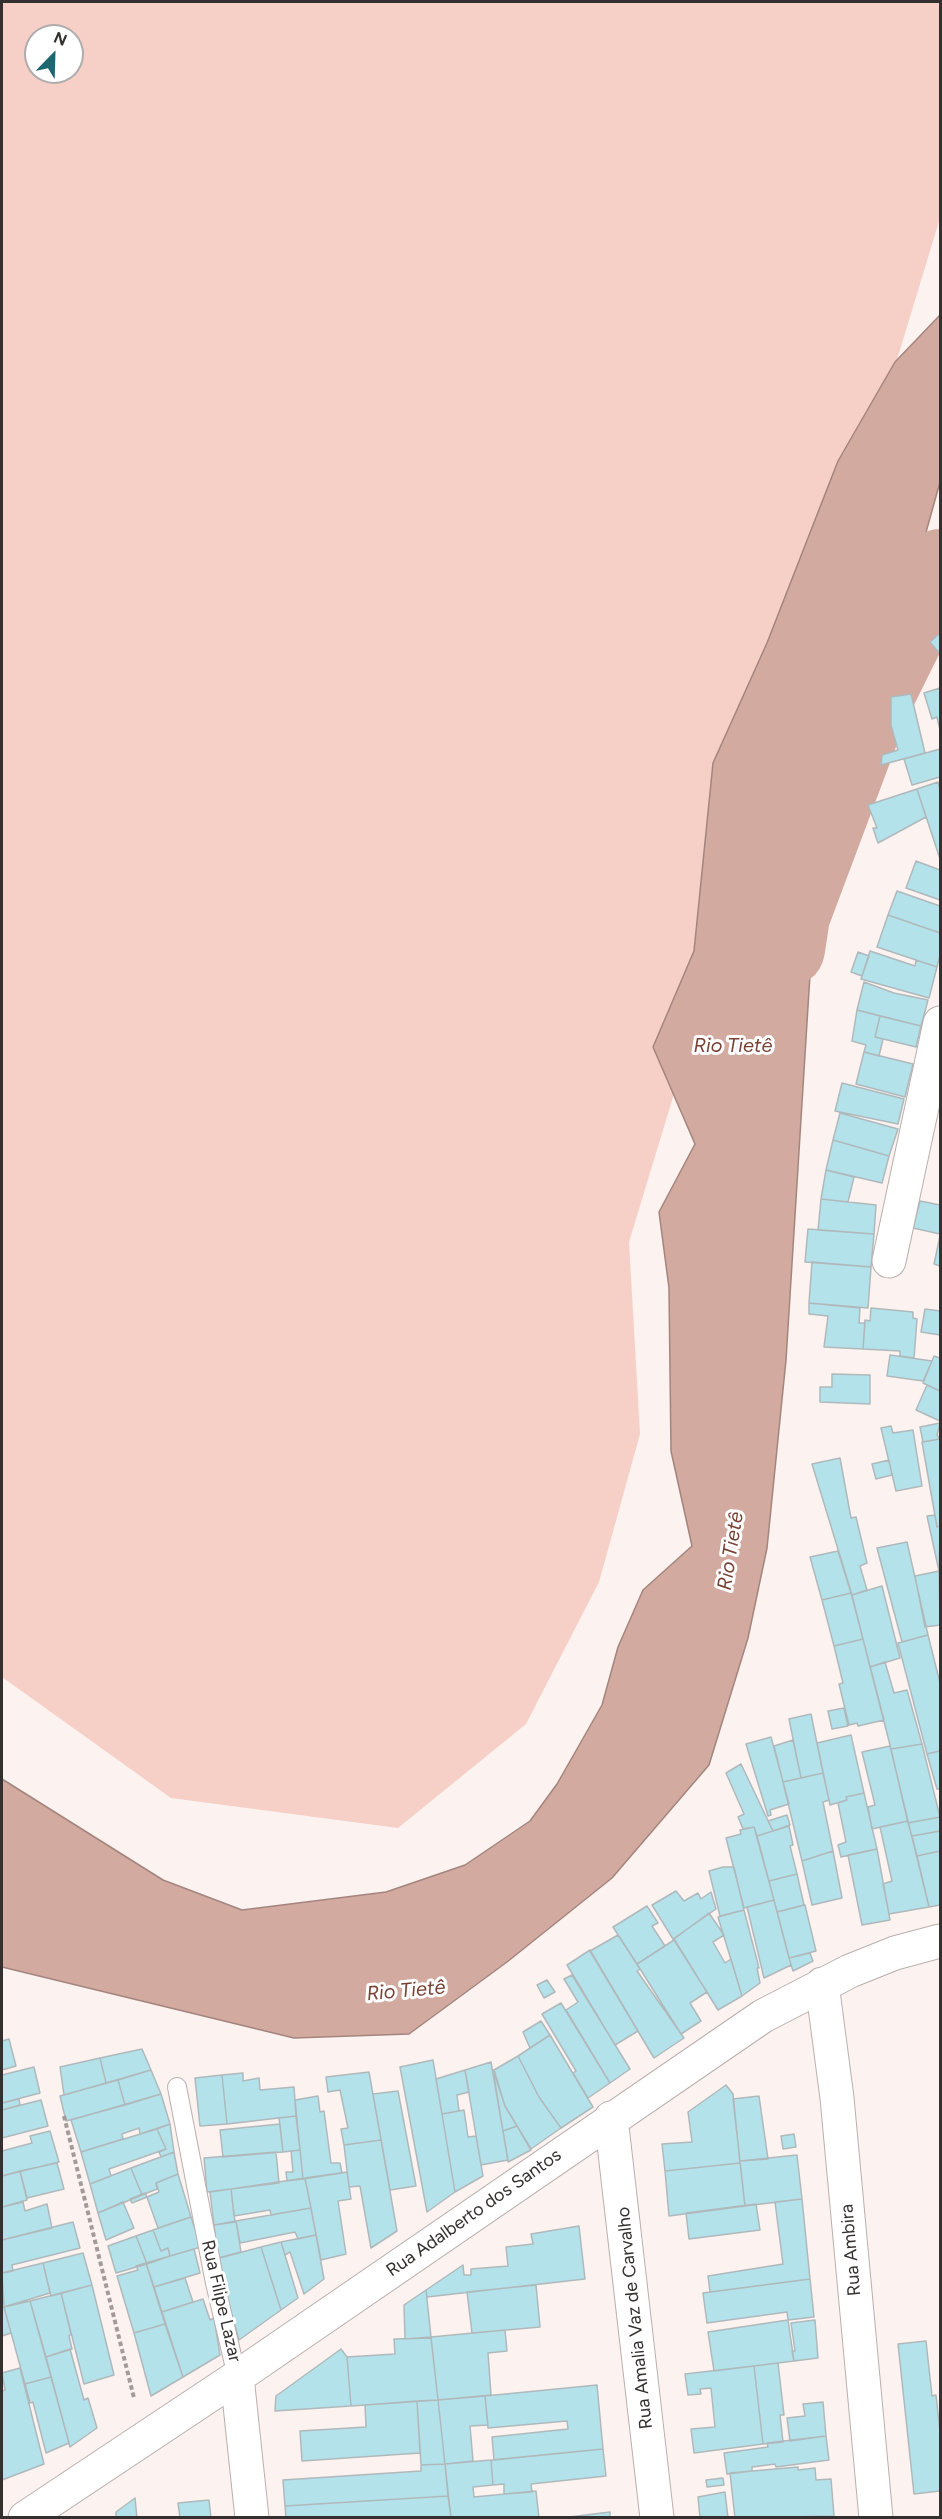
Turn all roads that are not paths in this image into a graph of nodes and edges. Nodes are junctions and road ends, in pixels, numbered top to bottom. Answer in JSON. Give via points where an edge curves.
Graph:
{"nodes":[{"id":1,"x":940,"y":1023,"type":"edge"},
{"id":2,"x":889,"y":1261,"type":"dead end"},
{"id":3,"x":940,"y":1941,"type":"edge"},
{"id":4,"x":822,"y":1984,"type":"junction"},
{"id":5,"x":177,"y":2087,"type":"dead end"},
{"id":6,"x":611,"y":2118,"type":"junction"},
{"id":7,"x":237,"y":2377,"type":"junction"},
{"id":8,"x":25,"y":2517,"type":"edge"},
{"id":9,"x":252,"y":2517,"type":"edge"},
{"id":10,"x":657,"y":2517,"type":"edge"},
{"id":11,"x":876,"y":2517,"type":"edge"}],
"edges":[{"from":1,"to":2,"type":"street"},
{"from":3,"to":4,"type":"street","name":"Rua Adalberto dos Santos","via":[[896,1953]]},
{"from":4,"to":6,"type":"street","name":"Rua Adalberto dos Santos","via":[[754,2022]]},
{"from":4,"to":11,"type":"street","name":"Rua Ambira","via":[[837,2098]]},
{"from":5,"to":7,"type":"lane","name":"Rua Filipe Lazar"},
{"from":6,"to":7,"type":"street","name":"Rua Adalberto dos Santos"},
{"from":6,"to":10,"type":"street","name":"Rua Amalia Vaz de Carvalho"},
{"from":7,"to":8,"type":"street","name":"Rua Adalberto dos Santos"},
{"from":7,"to":9,"type":"street","name":"Rua Filipe Lazar"}]}
